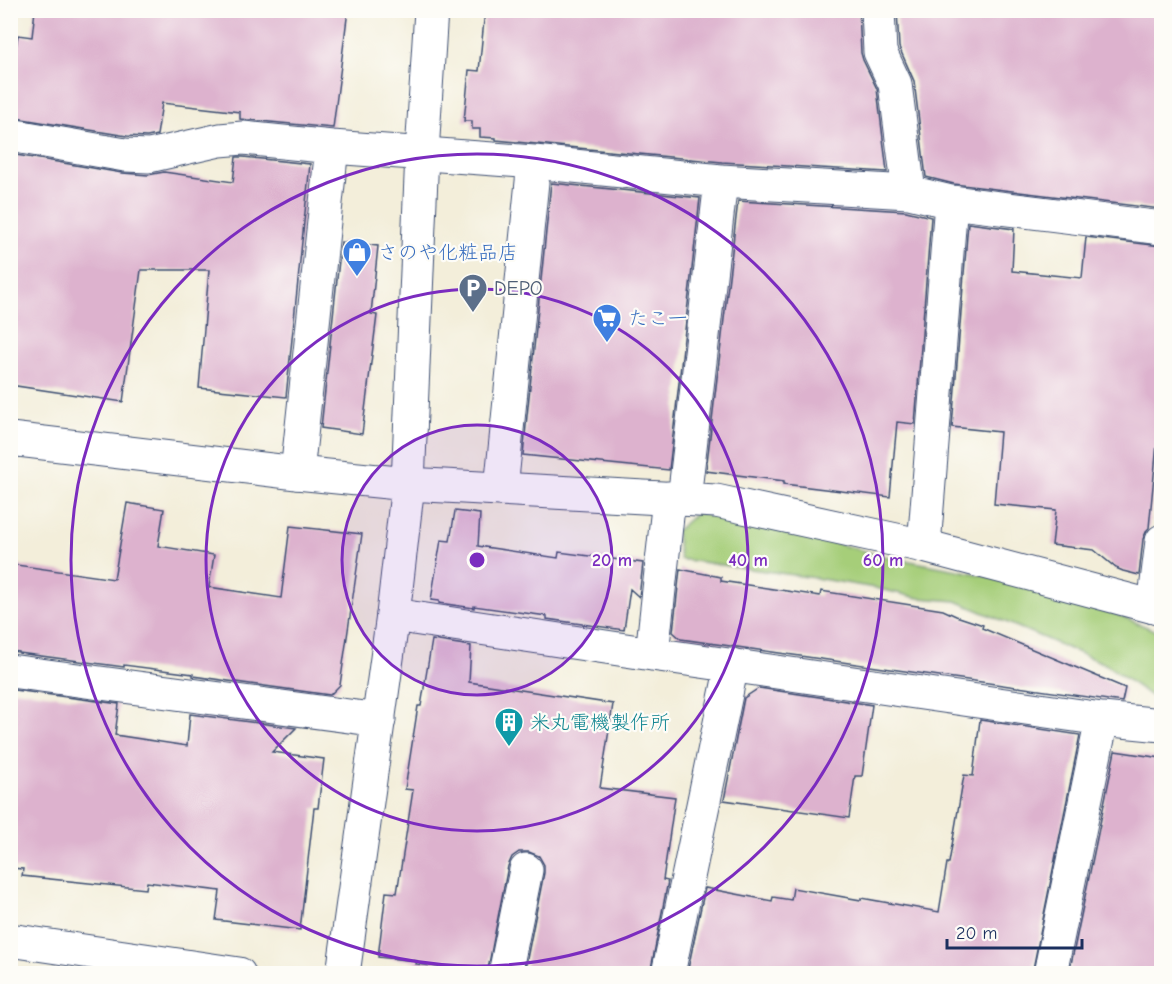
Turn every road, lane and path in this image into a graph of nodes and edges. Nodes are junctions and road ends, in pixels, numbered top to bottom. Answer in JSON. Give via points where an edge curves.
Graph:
{"nodes":[{"id":1,"x":431,"y":10,"type":"edge"},
{"id":2,"x":878,"y":10,"type":"edge"},
{"id":3,"x":10,"y":135,"type":"edge"},
{"id":4,"x":332,"y":147,"type":"junction"},
{"id":5,"x":422,"y":153,"type":"junction"},
{"id":6,"x":534,"y":162,"type":"junction"},
{"id":7,"x":721,"y":181,"type":"junction"},
{"id":8,"x":909,"y":192,"type":"junction"},
{"id":9,"x":951,"y":202,"type":"junction"},
{"id":10,"x":1161,"y":228,"type":"edge"},
{"id":11,"x":10,"y":439,"type":"edge"},
{"id":12,"x":297,"y":473,"type":"junction"},
{"id":13,"x":408,"y":484,"type":"junction"},
{"id":14,"x":501,"y":489,"type":"junction"},
{"id":15,"x":676,"y":499,"type":"junction"},
{"id":16,"x":1161,"y":541,"type":"edge"},
{"id":17,"x":924,"y":546,"type":"junction"},
{"id":18,"x":1158,"y":608,"type":"edge"},
{"id":19,"x":393,"y":615,"type":"junction"},
{"id":20,"x":652,"y":654,"type":"junction"},
{"id":21,"x":732,"y":665,"type":"junction"},
{"id":22,"x":10,"y":671,"type":"edge"},
{"id":23,"x":1102,"y":718,"type":"junction"},
{"id":24,"x":379,"y":720,"type":"junction"},
{"id":25,"x":1161,"y":725,"type":"edge"},
{"id":26,"x":526,"y":870,"type":"dead end"},
{"id":27,"x":10,"y":940,"type":"edge"},
{"id":28,"x":239,"y":974,"type":"edge"},
{"id":29,"x":343,"y":974,"type":"edge"},
{"id":30,"x":505,"y":974,"type":"edge"},
{"id":31,"x":668,"y":974,"type":"edge"},
{"id":32,"x":1050,"y":974,"type":"edge"}],
"edges":[{"from":1,"to":5,"type":"street"},
{"from":2,"to":8,"type":"street","via":[[880,52],[895,84]]},
{"from":3,"to":4,"type":"street","via":[[149,156],[243,138]]},
{"from":4,"to":5,"type":"street"},
{"from":4,"to":12,"type":"street"},
{"from":5,"to":6,"type":"street"},
{"from":5,"to":13,"type":"street"},
{"from":6,"to":7,"type":"street"},
{"from":6,"to":14,"type":"street"},
{"from":7,"to":8,"type":"street"},
{"from":7,"to":15,"type":"street"},
{"from":8,"to":9,"type":"street"},
{"from":9,"to":10,"type":"street"},
{"from":9,"to":17,"type":"street"},
{"from":11,"to":12,"type":"street"},
{"from":12,"to":13,"type":"street"},
{"from":13,"to":14,"type":"street"},
{"from":13,"to":19,"type":"street"},
{"from":14,"to":15,"type":"street"},
{"from":15,"to":17,"type":"street","via":[[716,501]]},
{"from":15,"to":20,"type":"street"},
{"from":16,"to":18,"type":"street"},
{"from":17,"to":18,"type":"street"},
{"from":19,"to":20,"type":"street"},
{"from":19,"to":24,"type":"street"},
{"from":20,"to":21,"type":"street"},
{"from":21,"to":23,"type":"street"},
{"from":21,"to":31,"type":"street"},
{"from":22,"to":24,"type":"street"},
{"from":23,"to":25,"type":"street"},
{"from":23,"to":32,"type":"street"},
{"from":24,"to":29,"type":"street"},
{"from":26,"to":30,"type":"street"},
{"from":27,"to":28,"type":"street"}]}
